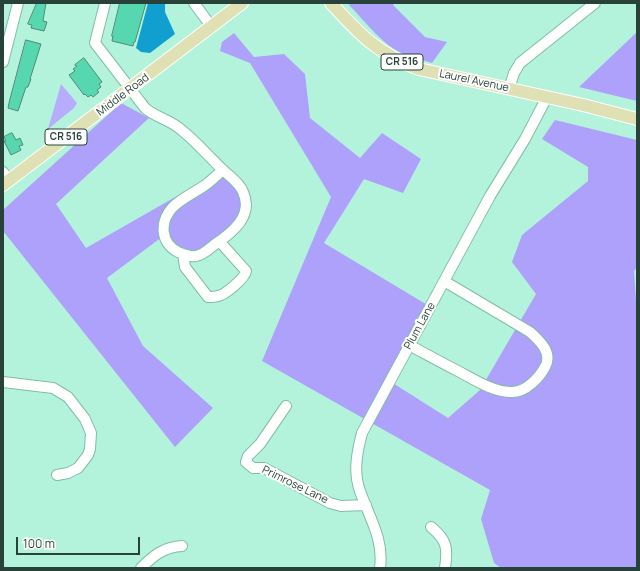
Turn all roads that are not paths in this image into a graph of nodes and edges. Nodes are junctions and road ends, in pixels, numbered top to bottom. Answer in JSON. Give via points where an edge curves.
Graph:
{"nodes":[{"id":1,"x":18,"y":3,"type":"edge"},
{"id":2,"x":105,"y":3,"type":"edge"},
{"id":3,"x":194,"y":3,"type":"edge"},
{"id":4,"x":242,"y":3,"type":"edge"},
{"id":5,"x":331,"y":3,"type":"edge"},
{"id":6,"x":595,"y":3,"type":"edge"},
{"id":7,"x":211,"y":26,"type":"junction"},
{"id":8,"x":3,"y":62,"type":"edge"},
{"id":9,"x":130,"y":89,"type":"junction"},
{"id":10,"x":509,"y":89,"type":"junction"},
{"id":11,"x":547,"y":97,"type":"junction"},
{"id":12,"x":637,"y":119,"type":"edge"},
{"id":13,"x":223,"y":170,"type":"junction"},
{"id":14,"x":5,"y":179,"type":"edge"},
{"id":15,"x":220,"y":242,"type":"junction"},
{"id":16,"x":183,"y":254,"type":"junction"},
{"id":17,"x":444,"y":281,"type":"junction"},
{"id":18,"x":409,"y":345,"type":"junction"},
{"id":19,"x":3,"y":382,"type":"edge"},
{"id":20,"x":286,"y":406,"type":"dead end"},
{"id":21,"x":57,"y":475,"type":"dead end"},
{"id":22,"x":366,"y":505,"type":"junction"},
{"id":23,"x":431,"y":528,"type":"dead end"},
{"id":24,"x":182,"y":546,"type":"dead end"},
{"id":25,"x":141,"y":568,"type":"edge"},
{"id":26,"x":380,"y":568,"type":"edge"},
{"id":27,"x":445,"y":568,"type":"edge"}],
"edges":[{"from":1,"to":8,"type":"street"},
{"from":2,"to":9,"type":"street","via":[[95,43]]},
{"from":3,"to":7,"type":"street"},
{"from":4,"to":7,"type":"main road","name":"Middle Road","number":"CR 516"},
{"from":5,"to":10,"type":"main road","name":"Laurel Avenue","number":"CR 516","via":[[364,37],[399,61],[419,69]]},
{"from":6,"to":10,"type":"street","via":[[520,63]]},
{"from":7,"to":9,"type":"main road","name":"Middle Road","number":"CR 516"},
{"from":9,"to":13,"type":"street","via":[[149,112],[178,127]]},
{"from":9,"to":14,"type":"main road","name":"Middle Road","number":"CR 516"},
{"from":10,"to":11,"type":"main road","name":"Laurel Avenue","number":"CR 516"},
{"from":11,"to":12,"type":"main road","name":"Laurel Avenue","number":"CR 516"},
{"from":11,"to":17,"type":"street","name":"Plum Lane"},
{"from":13,"to":15,"type":"street","via":[[243,190],[246,203],[239,224]]},
{"from":13,"to":16,"type":"street","via":[[172,208],[164,220],[166,240],[172,248]]},
{"from":15,"to":16,"type":"street","via":[[196,256]]},
{"from":15,"to":16,"type":"street","via":[[246,274],[219,296],[208,297],[185,267]]},
{"from":17,"to":18,"type":"street","name":"Plum Lane"},
{"from":17,"to":18,"type":"street","via":[[530,332],[540,341],[547,352],[548,362],[541,375],[528,386],[514,392],[497,390]]},
{"from":18,"to":22,"type":"street","name":"Plum Lane","via":[[365,427],[358,447],[358,483]]},
{"from":19,"to":21,"type":"street","via":[[53,388],[68,397],[85,419],[91,433],[88,455],[78,468]]},
{"from":20,"to":22,"type":"street","name":"Primrose Lane","via":[[246,462],[253,468],[264,468],[330,503],[341,506]]},
{"from":22,"to":26,"type":"street","name":"Plum Lane","via":[[379,539]]},
{"from":23,"to":27,"type":"street","via":[[440,534],[445,543]]},
{"from":24,"to":25,"type":"street","via":[[156,554]]}]}
